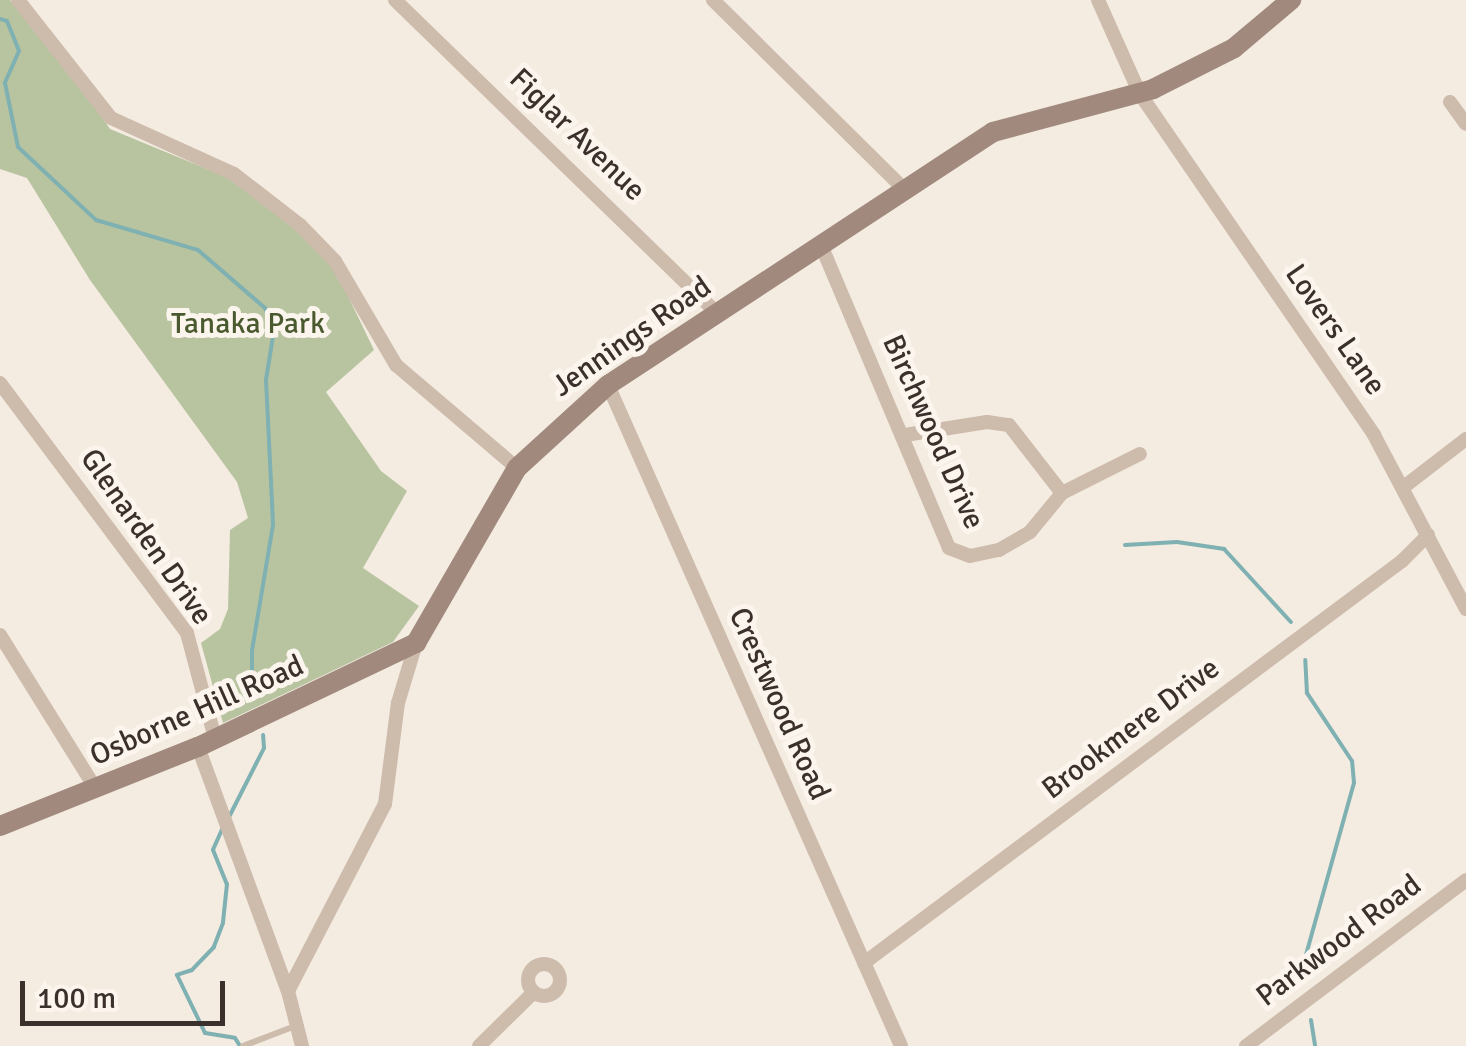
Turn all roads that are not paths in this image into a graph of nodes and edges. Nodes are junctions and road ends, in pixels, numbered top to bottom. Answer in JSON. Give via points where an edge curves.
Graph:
{"nodes":[{"id":1,"x":18,"y":0,"type":"edge"},
{"id":2,"x":395,"y":0,"type":"edge"},
{"id":3,"x":712,"y":0,"type":"edge"},
{"id":4,"x":1098,"y":0,"type":"edge"},
{"id":5,"x":1291,"y":0,"type":"edge"},
{"id":6,"x":1140,"y":94,"type":"junction"},
{"id":7,"x":1450,"y":102,"type":"dead end"},
{"id":8,"x":1466,"y":124,"type":"edge"},
{"id":9,"x":904,"y":190,"type":"junction"},
{"id":10,"x":821,"y":245,"type":"junction"},
{"id":11,"x":718,"y":314,"type":"junction"},
{"id":12,"x":0,"y":382,"type":"edge"},
{"id":13,"x":608,"y":385,"type":"junction"},
{"id":14,"x":905,"y":435,"type":"junction"},
{"id":15,"x":1466,"y":439,"type":"edge"},
{"id":16,"x":1140,"y":454,"type":"dead end"},
{"id":17,"x":517,"y":468,"type":"junction"},
{"id":18,"x":1405,"y":486,"type":"junction"},
{"id":19,"x":1062,"y":493,"type":"junction"},
{"id":20,"x":1428,"y":535,"type":"junction"},
{"id":21,"x":1466,"y":609,"type":"edge"},
{"id":22,"x":0,"y":635,"type":"edge"},
{"id":23,"x":416,"y":644,"type":"junction"},
{"id":24,"x":207,"y":743,"type":"junction"},
{"id":25,"x":96,"y":789,"type":"junction"},
{"id":26,"x":0,"y":826,"type":"edge"},
{"id":27,"x":1466,"y":880,"type":"edge"},
{"id":28,"x":864,"y":963,"type":"junction"},
{"id":29,"x":288,"y":991,"type":"junction"},
{"id":30,"x":534,"y":992,"type":"dead end"},
{"id":31,"x":296,"y":1025,"type":"junction"},
{"id":32,"x":245,"y":1045,"type":"edge"},
{"id":33,"x":302,"y":1046,"type":"edge"},
{"id":34,"x":479,"y":1046,"type":"edge"},
{"id":35,"x":901,"y":1046,"type":"edge"},
{"id":36,"x":1246,"y":1046,"type":"edge"}],
"edges":[{"from":1,"to":17,"type":"street","via":[[111,118],[234,174],[300,225],[336,260],[396,365]]},
{"from":2,"to":11,"type":"street","name":"Figlar Avenue"},
{"from":3,"to":9,"type":"street"},
{"from":4,"to":6,"type":"street","name":"Lovers Lane"},
{"from":5,"to":6,"type":"street","name":"Jennings Road","via":[[1234,48]]},
{"from":6,"to":9,"type":"street","name":"Jennings Road","via":[[1014,123]]},
{"from":6,"to":18,"type":"street","name":"Lovers Lane"},
{"from":7,"to":8,"type":"street"},
{"from":9,"to":10,"type":"street","name":"Jennings Road"},
{"from":10,"to":11,"type":"street","name":"Jennings Road"},
{"from":10,"to":14,"type":"street","name":"Birchwood Drive"},
{"from":11,"to":13,"type":"street","name":"Jennings Road"},
{"from":12,"to":24,"type":"street","name":"Glenarden Drive","via":[[187,633]]},
{"from":13,"to":17,"type":"street","name":"Jennings Road"},
{"from":13,"to":28,"type":"street","name":"Crestwood Road"},
{"from":14,"to":19,"type":"street","via":[[987,422],[1009,426]]},
{"from":14,"to":19,"type":"street","name":"Birchwood Drive","via":[[949,548],[970,556],[1000,550],[1030,532]]},
{"from":15,"to":18,"type":"street"},
{"from":16,"to":19,"type":"street","name":"Birchwood Drive"},
{"from":17,"to":23,"type":"street","name":"Jennings Road"},
{"from":18,"to":20,"type":"street","name":"Lovers Lane"},
{"from":20,"to":21,"type":"street","name":"Lovers Lane"},
{"from":20,"to":28,"type":"street","name":"Brookmere Drive"},
{"from":22,"to":25,"type":"street"},
{"from":23,"to":24,"type":"street","name":"Osborne Hill Road"},
{"from":23,"to":29,"type":"street","name":"Jennings Road","via":[[398,703],[385,804]]},
{"from":24,"to":25,"type":"street","name":"Osborne Hill Road"},
{"from":24,"to":29,"type":"street","name":"Glenarden Drive"},
{"from":25,"to":26,"type":"street","name":"Osborne Hill Road"},
{"from":27,"to":36,"type":"street","name":"Parkwood Road"},
{"from":28,"to":35,"type":"street","name":"Crestwood Road"},
{"from":29,"to":31,"type":"street"},
{"from":30,"to":34,"type":"street"},
{"from":31,"to":32,"type":"lane"},
{"from":31,"to":33,"type":"street"}]}
